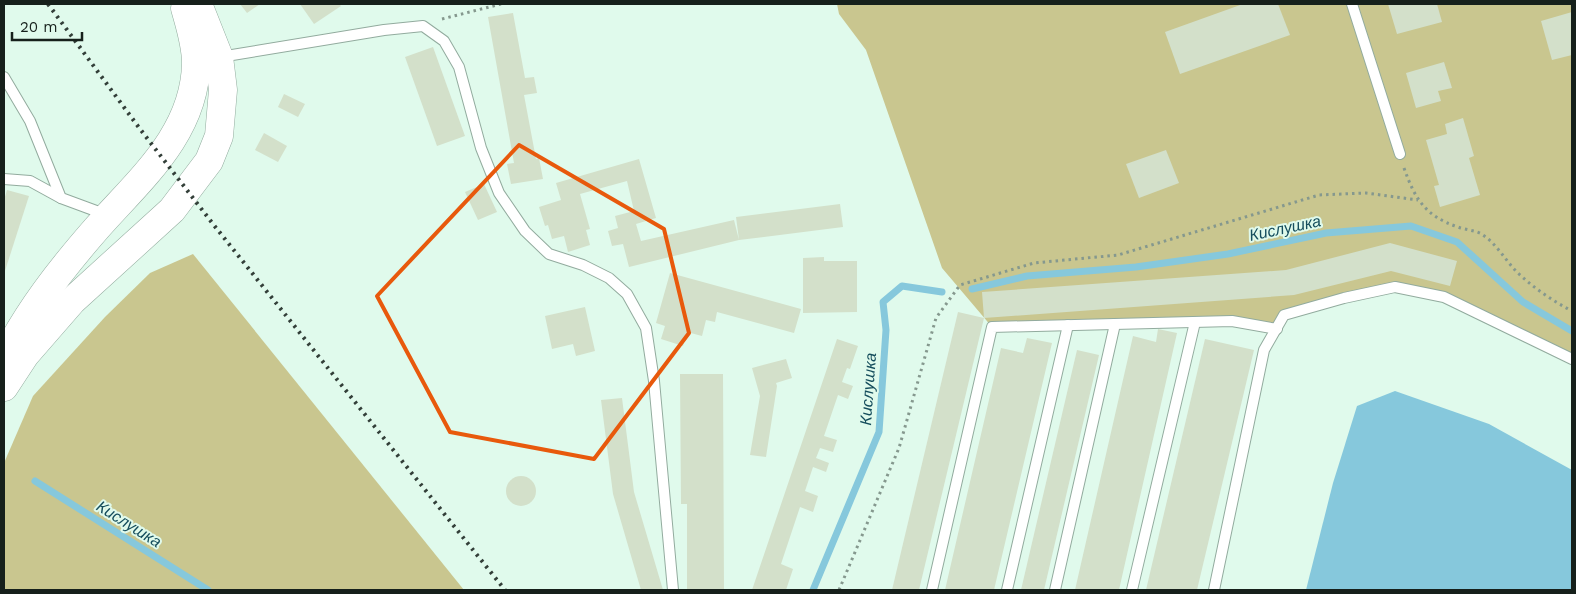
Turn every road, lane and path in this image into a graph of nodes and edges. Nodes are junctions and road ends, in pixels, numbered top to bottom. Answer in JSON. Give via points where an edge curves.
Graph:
{"nodes":[{"id":1,"x":183,"y":4,"type":"edge"},
{"id":2,"x":198,"y":4,"type":"edge"},
{"id":3,"x":502,"y":4,"type":"edge"},
{"id":4,"x":1352,"y":4,"type":"edge"},
{"id":5,"x":424,"y":26,"type":"junction"},
{"id":6,"x":219,"y":57,"type":"junction"},
{"id":7,"x":4,"y":77,"type":"edge"},
{"id":8,"x":1400,"y":154,"type":"joint"},
{"id":9,"x":4,"y":179,"type":"edge"},
{"id":10,"x":61,"y":198,"type":"junction"},
{"id":11,"x":108,"y":215,"type":"junction"},
{"id":12,"x":1572,"y":311,"type":"edge"},
{"id":13,"x":1195,"y":322,"type":"junction"},
{"id":14,"x":1115,"y":324,"type":"junction"},
{"id":15,"x":1068,"y":326,"type":"junction"},
{"id":16,"x":1277,"y":329,"type":"junction"},
{"id":17,"x":4,"y":359,"type":"edge"},
{"id":18,"x":1572,"y":359,"type":"edge"},
{"id":19,"x":4,"y":387,"type":"edge"},
{"id":20,"x":672,"y":590,"type":"edge"},
{"id":21,"x":932,"y":590,"type":"edge"},
{"id":22,"x":1007,"y":590,"type":"edge"},
{"id":23,"x":1055,"y":590,"type":"edge"},
{"id":24,"x":1132,"y":590,"type":"edge"},
{"id":25,"x":1214,"y":590,"type":"edge"}],
"edges":[{"from":1,"to":11,"type":"main road","via":[[193,34],[196,63],[193,94],[182,123],[168,146]]},
{"from":2,"to":6,"type":"main road"},
{"from":3,"to":5,"type":"path","via":[[449,16]]},
{"from":4,"to":8,"type":"lane"},
{"from":5,"to":6,"type":"lane"},
{"from":5,"to":20,"type":"lane","via":[[444,41],[459,67],[481,148],[499,193],[525,231],[549,254],[609,278],[627,294],[646,328],[654,380]]},
{"from":6,"to":19,"type":"main road","via":[[223,90],[219,136],[209,161],[172,210],[72,301],[25,355]]},
{"from":7,"to":10,"type":"lane","via":[[30,121]]},
{"from":8,"to":12,"type":"path","via":[[1418,200],[1433,216],[1482,234],[1524,278]]},
{"from":9,"to":10,"type":"lane","via":[[30,181]]},
{"from":10,"to":11,"type":"lane"},
{"from":11,"to":17,"type":"main road","via":[[55,278],[16,335]]},
{"from":13,"to":14,"type":"lane"},
{"from":13,"to":16,"type":"lane","via":[[1232,321]]},
{"from":13,"to":24,"type":"lane"},
{"from":14,"to":15,"type":"lane"},
{"from":14,"to":23,"type":"lane"},
{"from":15,"to":21,"type":"lane","via":[[992,327]]},
{"from":15,"to":22,"type":"lane"},
{"from":16,"to":18,"type":"lane","via":[[1284,315],[1395,288],[1444,297]]},
{"from":16,"to":25,"type":"lane","via":[[1264,350]]}]}
